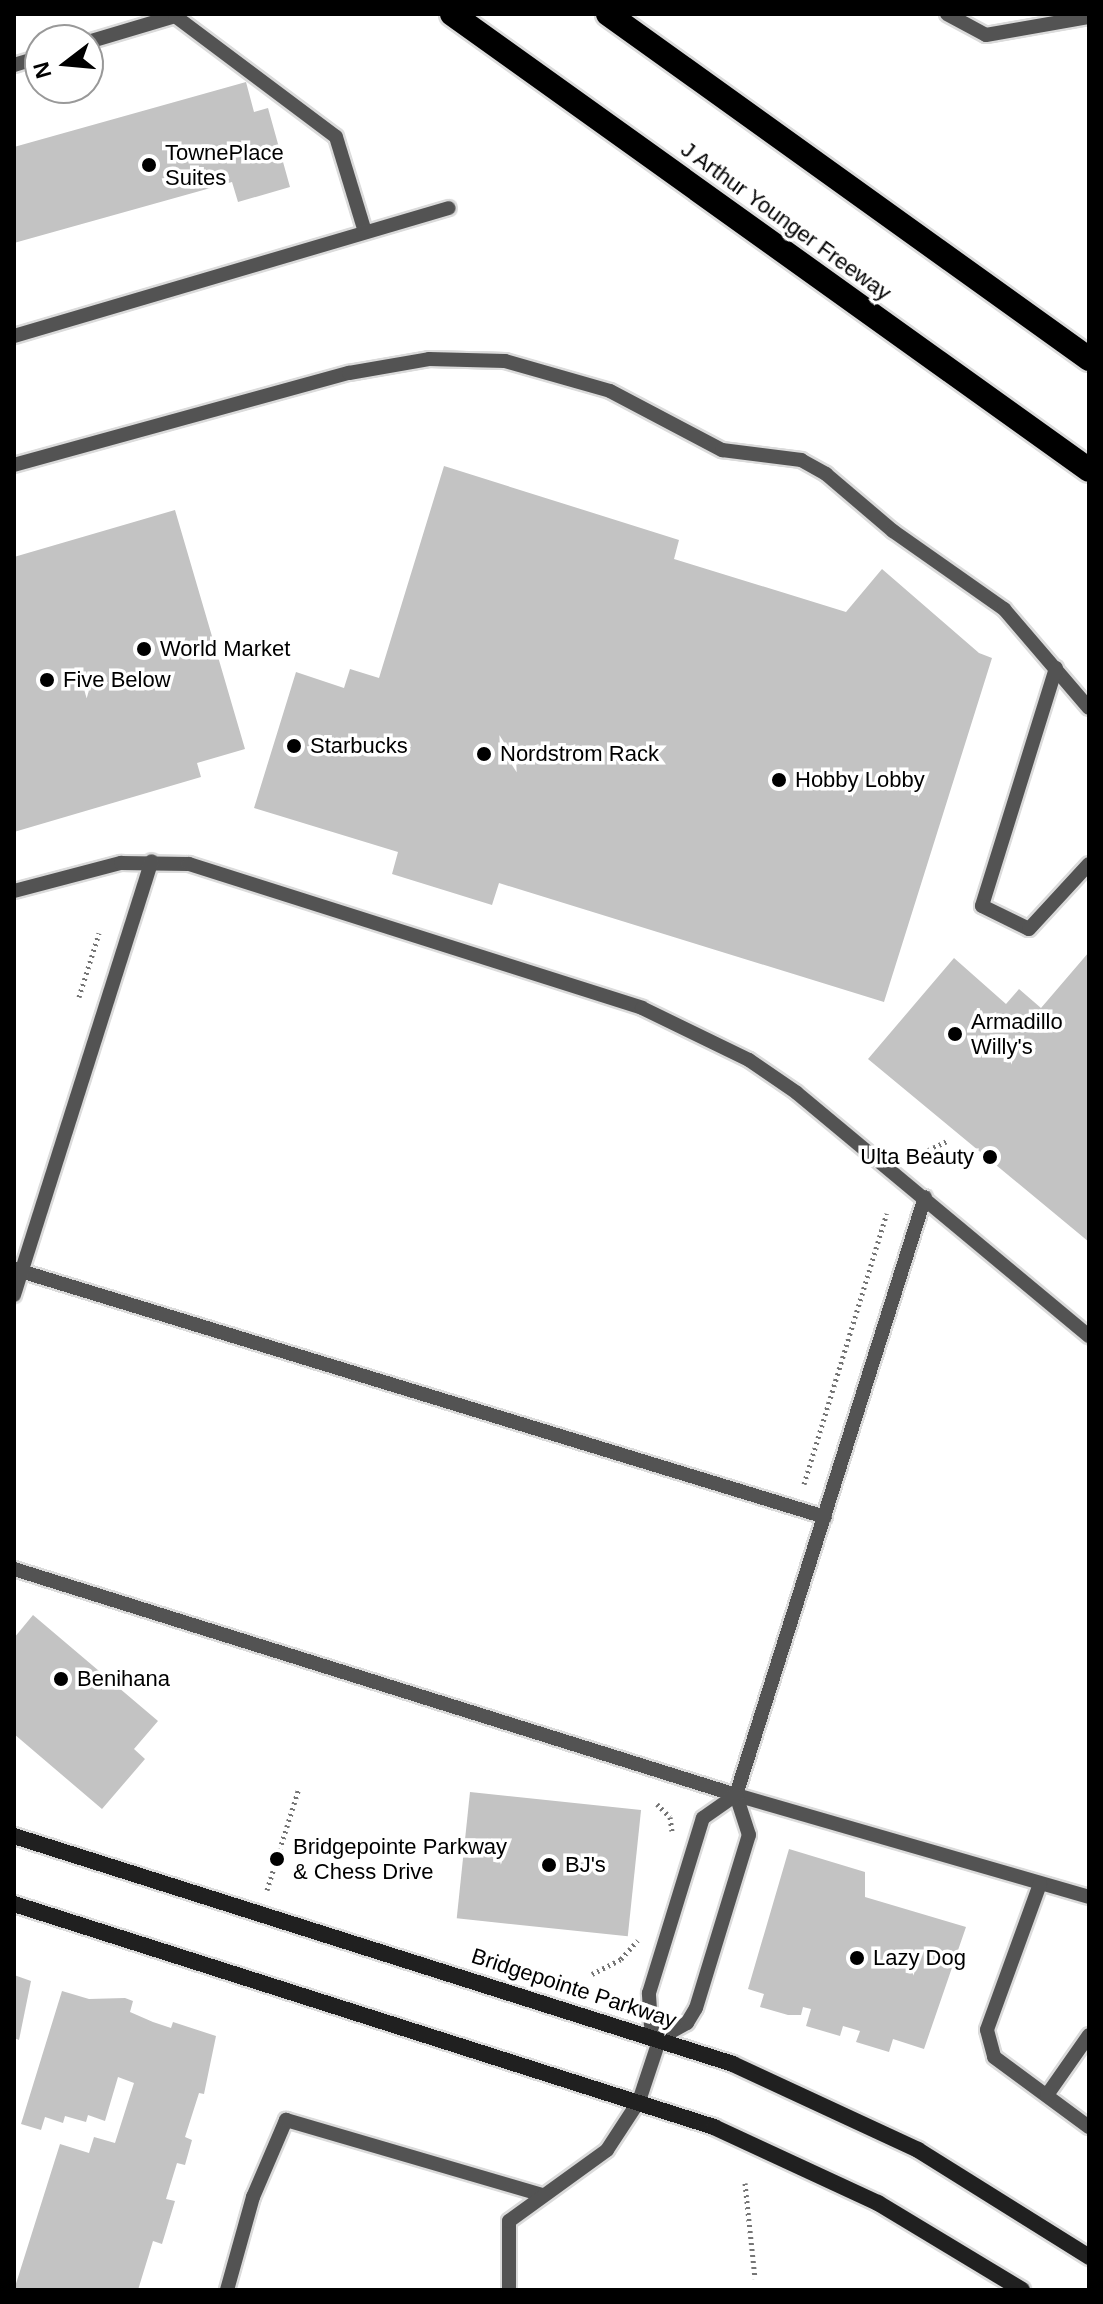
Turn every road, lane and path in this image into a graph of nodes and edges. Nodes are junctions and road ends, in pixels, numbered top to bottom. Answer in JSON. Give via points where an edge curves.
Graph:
{"nodes":[{"id":1,"x":452,"y":14,"type":"edge"},
{"id":2,"x":608,"y":14,"type":"edge"},
{"id":3,"x":947,"y":14,"type":"edge"},
{"id":4,"x":1089,"y":17,"type":"edge"},
{"id":5,"x":104,"y":37,"type":"edge"},
{"id":6,"x":449,"y":208,"type":"dead end"},
{"id":7,"x":365,"y":232,"type":"junction"},
{"id":8,"x":14,"y":336,"type":"edge"},
{"id":9,"x":1089,"y":359,"type":"edge"},
{"id":10,"x":14,"y":465,"type":"edge"},
{"id":11,"x":1089,"y":470,"type":"edge"},
{"id":12,"x":1056,"y":668,"type":"junction"},
{"id":13,"x":1089,"y":708,"type":"edge"},
{"id":14,"x":152,"y":861,"type":"junction"},
{"id":15,"x":1089,"y":864,"type":"edge"},
{"id":16,"x":14,"y":891,"type":"edge"},
{"id":17,"x":947,"y":1141,"type":"dead end"},
{"id":18,"x":908,"y":1160,"type":"dead end"},
{"id":19,"x":925,"y":1197,"type":"junction"},
{"id":20,"x":887,"y":1213,"type":"dead end"},
{"id":21,"x":18,"y":1270,"type":"edge"},
{"id":22,"x":14,"y":1295,"type":"edge"},
{"id":23,"x":1089,"y":1336,"type":"edge"},
{"id":24,"x":800,"y":1497,"type":"dead end"},
{"id":25,"x":825,"y":1517,"type":"junction"},
{"id":26,"x":14,"y":1569,"type":"edge"},
{"id":27,"x":299,"y":1788,"type":"dead end"},
{"id":28,"x":736,"y":1795,"type":"junction"},
{"id":29,"x":657,"y":1804,"type":"dead end"},
{"id":30,"x":673,"y":1834,"type":"dead end"},
{"id":31,"x":14,"y":1836,"type":"edge"},
{"id":32,"x":1040,"y":1884,"type":"junction"},
{"id":33,"x":1089,"y":1897,"type":"edge"},
{"id":34,"x":14,"y":1904,"type":"edge"},
{"id":35,"x":260,"y":1913,"type":"junction"},
{"id":36,"x":642,"y":1929,"type":"dead end"},
{"id":37,"x":592,"y":1974,"type":"dead end"},
{"id":38,"x":1089,"y":2035,"type":"edge"},
{"id":39,"x":660,"y":2038,"type":"junction"},
{"id":40,"x":1047,"y":2095,"type":"junction"},
{"id":41,"x":639,"y":2101,"type":"junction"},
{"id":42,"x":1089,"y":2127,"type":"edge"},
{"id":43,"x":745,"y":2183,"type":"dead end"},
{"id":44,"x":542,"y":2195,"type":"junction"},
{"id":45,"x":1089,"y":2257,"type":"edge"},
{"id":46,"x":755,"y":2278,"type":"dead end"},
{"id":47,"x":227,"y":2290,"type":"edge"},
{"id":48,"x":509,"y":2290,"type":"edge"},
{"id":49,"x":1022,"y":2290,"type":"edge"}],
"edges":[{"from":1,"to":11,"type":"highway","name":"J Arthur Younger Freeway"},
{"from":2,"to":9,"type":"highway"},
{"from":3,"to":4,"type":"lane","via":[[986,35]]},
{"from":5,"to":7,"type":"lane","via":[[175,16],[336,137]]},
{"from":6,"to":7,"type":"lane"},
{"from":7,"to":8,"type":"lane"},
{"from":10,"to":12,"type":"lane","via":[[349,373],[429,359],[505,361],[610,391],[722,450],[801,460],[814,467],[1004,609]]},
{"from":12,"to":13,"type":"lane"},
{"from":12,"to":15,"type":"lane","via":[[982,906],[1029,929]]},
{"from":14,"to":16,"type":"lane","via":[[112,865]]},
{"from":14,"to":19,"type":"lane","via":[[189,864],[642,1008],[749,1060]]},
{"from":14,"to":21,"type":"lane"},
{"from":17,"to":18,"type":"path"},
{"from":19,"to":23,"type":"lane"},
{"from":19,"to":25,"type":"lane"},
{"from":20,"to":24,"type":"path"},
{"from":21,"to":22,"type":"lane"},
{"from":21,"to":25,"type":"lane"},
{"from":25,"to":28,"type":"lane"},
{"from":26,"to":28,"type":"lane"},
{"from":27,"to":35,"type":"path"},
{"from":28,"to":32,"type":"lane"},
{"from":28,"to":39,"type":"lane","via":[[703,1818],[649,1993],[651,2024]]},
{"from":28,"to":39,"type":"lane","via":[[749,1835],[696,2008],[687,2023]]},
{"from":29,"to":30,"type":"path","via":[[670,1817]]},
{"from":31,"to":35,"type":"main road","name":"Bridgepointe Parkway"},
{"from":32,"to":33,"type":"lane"},
{"from":32,"to":40,"type":"lane","via":[[987,2030],[994,2057]]},
{"from":34,"to":41,"type":"main road"},
{"from":35,"to":39,"type":"main road","name":"Bridgepointe Parkway"},
{"from":36,"to":37,"type":"path","via":[[621,1959]]},
{"from":38,"to":40,"type":"lane"},
{"from":39,"to":41,"type":"lane"},
{"from":39,"to":45,"type":"main road","name":"Bridgepointe Parkway","via":[[766,2078],[883,2132],[984,2188]]},
{"from":40,"to":42,"type":"lane"},
{"from":41,"to":44,"type":"lane","via":[[607,2150]]},
{"from":41,"to":49,"type":"main road","via":[[737,2136],[844,2185]]},
{"from":43,"to":46,"type":"path"},
{"from":44,"to":47,"type":"lane","via":[[286,2120],[253,2197]]},
{"from":44,"to":48,"type":"lane","via":[[509,2221]]}]}
